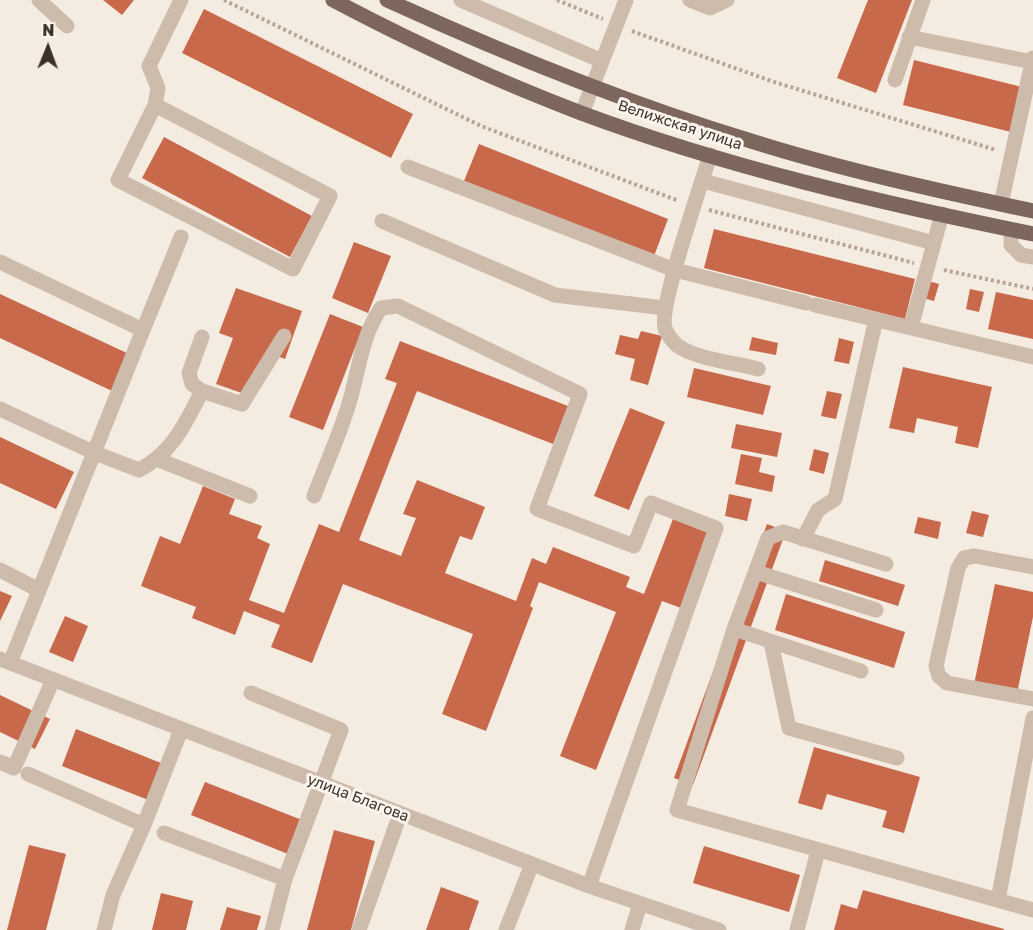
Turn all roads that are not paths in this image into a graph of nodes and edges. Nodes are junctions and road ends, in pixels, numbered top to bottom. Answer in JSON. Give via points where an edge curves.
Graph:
{"nodes":[{"id":1,"x":39,"y":0,"type":"edge"},
{"id":2,"x":181,"y":0,"type":"edge"},
{"id":3,"x":333,"y":0,"type":"edge"},
{"id":4,"x":387,"y":0,"type":"edge"},
{"id":5,"x":461,"y":0,"type":"edge"},
{"id":6,"x":626,"y":0,"type":"edge"},
{"id":7,"x":690,"y":0,"type":"edge"},
{"id":8,"x":727,"y":0,"type":"edge"},
{"id":9,"x":923,"y":0,"type":"edge"},
{"id":10,"x":67,"y":26,"type":"dead end"},
{"id":11,"x":909,"y":37,"type":"junction"},
{"id":12,"x":1033,"y":60,"type":"edge"},
{"id":13,"x":602,"y":61,"type":"junction"},
{"id":14,"x":895,"y":80,"type":"dead end"},
{"id":15,"x":592,"y":86,"type":"junction"},
{"id":16,"x":155,"y":105,"type":"junction"},
{"id":17,"x":582,"y":113,"type":"junction"},
{"id":18,"x":710,"y":155,"type":"junction"},
{"id":19,"x":408,"y":168,"type":"dead end"},
{"id":20,"x":703,"y":181,"type":"junction"},
{"id":21,"x":1001,"y":204,"type":"junction"},
{"id":22,"x":1033,"y":211,"type":"edge"},
{"id":23,"x":942,"y":214,"type":"junction"},
{"id":24,"x":382,"y":221,"type":"dead end"},
{"id":25,"x":1011,"y":230,"type":"junction"},
{"id":26,"x":1033,"y":234,"type":"edge"},
{"id":27,"x":181,"y":237,"type":"dead end"},
{"id":28,"x":934,"y":243,"type":"junction"},
{"id":29,"x":1033,"y":258,"type":"edge"},
{"id":30,"x":0,"y":262,"type":"edge"},
{"id":31,"x":675,"y":270,"type":"junction"},
{"id":32,"x":665,"y":308,"type":"junction"},
{"id":33,"x":876,"y":319,"type":"junction"},
{"id":34,"x":911,"y":327,"type":"junction"},
{"id":35,"x":143,"y":330,"type":"junction"},
{"id":36,"x":284,"y":336,"type":"dead end"},
{"id":37,"x":202,"y":337,"type":"dead end"},
{"id":38,"x":1033,"y":357,"type":"edge"},
{"id":39,"x":758,"y":369,"type":"dead end"},
{"id":40,"x":201,"y":391,"type":"junction"},
{"id":41,"x":0,"y":409,"type":"edge"},
{"id":42,"x":95,"y":453,"type":"junction"},
{"id":43,"x":159,"y":460,"type":"junction"},
{"id":44,"x":250,"y":496,"type":"dead end"},
{"id":45,"x":314,"y":496,"type":"dead end"},
{"id":46,"x":803,"y":538,"type":"junction"},
{"id":47,"x":886,"y":564,"type":"dead end"},
{"id":48,"x":1033,"y":567,"type":"edge"},
{"id":49,"x":0,"y":570,"type":"edge"},
{"id":50,"x":756,"y":572,"type":"junction"},
{"id":51,"x":39,"y":590,"type":"junction"},
{"id":52,"x":876,"y":609,"type":"dead end"},
{"id":53,"x":734,"y":629,"type":"junction"},
{"id":54,"x":771,"y":642,"type":"junction"},
{"id":55,"x":5,"y":661,"type":"edge"},
{"id":56,"x":861,"y":671,"type":"dead end"},
{"id":57,"x":53,"y":680,"type":"junction"},
{"id":58,"x":251,"y":693,"type":"dead end"},
{"id":59,"x":1033,"y":699,"type":"edge"},
{"id":60,"x":1033,"y":718,"type":"edge"},
{"id":61,"x":181,"y":730,"type":"junction"},
{"id":62,"x":897,"y":758,"type":"dead end"},
{"id":63,"x":0,"y":762,"type":"edge"},
{"id":64,"x":28,"y":774,"type":"dead end"},
{"id":65,"x":320,"y":783,"type":"junction"},
{"id":66,"x":400,"y":814,"type":"junction"},
{"id":67,"x":144,"y":825,"type":"junction"},
{"id":68,"x":164,"y":833,"type":"dead end"},
{"id":69,"x":818,"y":850,"type":"junction"},
{"id":70,"x":532,"y":864,"type":"junction"},
{"id":71,"x":285,"y":879,"type":"junction"},
{"id":72,"x":589,"y":886,"type":"junction"},
{"id":73,"x":998,"y":900,"type":"junction"},
{"id":74,"x":640,"y":904,"type":"junction"},
{"id":75,"x":1033,"y":910,"type":"edge"},
{"id":76,"x":104,"y":930,"type":"edge"},
{"id":77,"x":272,"y":930,"type":"edge"},
{"id":78,"x":360,"y":930,"type":"edge"},
{"id":79,"x":506,"y":930,"type":"edge"},
{"id":80,"x":632,"y":930,"type":"edge"},
{"id":81,"x":719,"y":930,"type":"edge"},
{"id":82,"x":797,"y":930,"type":"edge"}],
"edges":[{"from":1,"to":10,"type":"street"},
{"from":2,"to":16,"type":"street","via":[[149,66],[158,88]]},
{"from":3,"to":17,"type":"main road","name":"Велижская улица","via":[[461,63]]},
{"from":4,"to":15,"type":"main road","name":"Велижская улица"},
{"from":5,"to":13,"type":"street"},
{"from":6,"to":13,"type":"street"},
{"from":7,"to":8,"type":"street","via":[[710,8]]},
{"from":9,"to":11,"type":"street"},
{"from":11,"to":12,"type":"street"},
{"from":11,"to":14,"type":"street"},
{"from":12,"to":21,"type":"street"},
{"from":13,"to":15,"type":"street"},
{"from":15,"to":17,"type":"street"},
{"from":15,"to":21,"type":"main road","name":"Велижская улица","via":[[796,155]]},
{"from":16,"to":16,"type":"street","via":[[118,180],[293,269],[330,196]]},
{"from":17,"to":18,"type":"main road","name":"Велижская улица"},
{"from":18,"to":20,"type":"street"},
{"from":18,"to":23,"type":"main road","name":"Велижская улица"},
{"from":19,"to":31,"type":"street"},
{"from":20,"to":28,"type":"street"},
{"from":20,"to":31,"type":"street"},
{"from":21,"to":22,"type":"main road","name":"Велижская улица"},
{"from":23,"to":25,"type":"main road","name":"Велижская улица"},
{"from":23,"to":28,"type":"street"},
{"from":24,"to":32,"type":"street","via":[[555,294]]},
{"from":25,"to":26,"type":"main road","name":"Велижская улица"},
{"from":25,"to":29,"type":"street","via":[[1011,245],[1021,255]]},
{"from":27,"to":35,"type":"street"},
{"from":28,"to":34,"type":"street"},
{"from":30,"to":35,"type":"street"},
{"from":31,"to":32,"type":"street"},
{"from":31,"to":33,"type":"street"},
{"from":32,"to":39,"type":"street","via":[[664,327],[677,346]]},
{"from":33,"to":34,"type":"street"},
{"from":33,"to":46,"type":"street","via":[[835,499],[818,510]]},
{"from":34,"to":38,"type":"street"},
{"from":35,"to":42,"type":"street"},
{"from":36,"to":40,"type":"street","via":[[242,404]]},
{"from":37,"to":40,"type":"street","via":[[189,374],[192,384]]},
{"from":40,"to":43,"type":"street","via":[[184,428]]},
{"from":41,"to":42,"type":"street"},
{"from":42,"to":43,"type":"street","via":[[139,470]]},
{"from":42,"to":51,"type":"street"},
{"from":43,"to":44,"type":"street"},
{"from":45,"to":72,"type":"street","via":[[351,399],[354,374],[373,320],[381,308],[398,306],[580,394],[537,509],[634,546],[651,503],[716,528]]},
{"from":46,"to":47,"type":"street"},
{"from":46,"to":50,"type":"street","via":[[783,532],[768,538]]},
{"from":48,"to":59,"type":"street","via":[[975,556],[964,558],[958,568],[936,666],[947,683]]},
{"from":49,"to":51,"type":"street"},
{"from":50,"to":52,"type":"street"},
{"from":50,"to":53,"type":"street"},
{"from":51,"to":55,"type":"street"},
{"from":53,"to":54,"type":"street"},
{"from":53,"to":69,"type":"street","via":[[677,810]]},
{"from":54,"to":56,"type":"street"},
{"from":54,"to":62,"type":"street","via":[[789,728]]},
{"from":55,"to":57,"type":"street","name":"улица Благова"},
{"from":57,"to":61,"type":"street","name":"улица Благова"},
{"from":57,"to":63,"type":"street","via":[[14,768]]},
{"from":58,"to":65,"type":"street","via":[[341,730]]},
{"from":60,"to":73,"type":"street"},
{"from":61,"to":65,"type":"street","name":"улица Благова"},
{"from":61,"to":67,"type":"street"},
{"from":64,"to":67,"type":"street"},
{"from":65,"to":66,"type":"street","name":"улица Благова"},
{"from":65,"to":71,"type":"street"},
{"from":66,"to":70,"type":"street","name":"улица Благова"},
{"from":66,"to":78,"type":"street"},
{"from":67,"to":76,"type":"street","via":[[113,895]]},
{"from":68,"to":71,"type":"street"},
{"from":69,"to":73,"type":"street"},
{"from":69,"to":82,"type":"street"},
{"from":70,"to":72,"type":"street","name":"улица Благова"},
{"from":70,"to":79,"type":"street"},
{"from":71,"to":77,"type":"street"},
{"from":72,"to":74,"type":"street","name":"улица Благова"},
{"from":73,"to":75,"type":"street"},
{"from":74,"to":80,"type":"street"},
{"from":74,"to":81,"type":"street","name":"улица Благова"}]}
